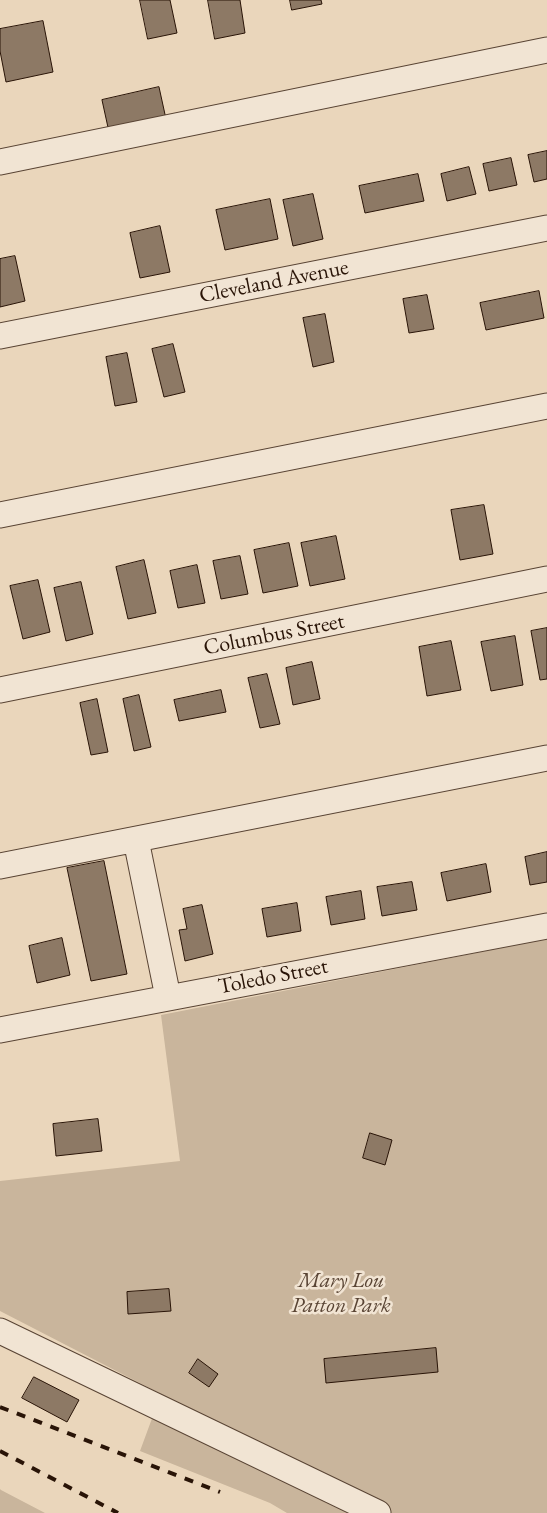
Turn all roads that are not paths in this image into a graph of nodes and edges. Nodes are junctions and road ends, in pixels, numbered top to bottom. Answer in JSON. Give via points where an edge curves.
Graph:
{"nodes":[{"id":1,"x":547,"y":50,"type":"edge"},
{"id":2,"x":0,"y":162,"type":"edge"},
{"id":3,"x":547,"y":228,"type":"edge"},
{"id":4,"x":0,"y":336,"type":"edge"},
{"id":5,"x":547,"y":406,"type":"edge"},
{"id":6,"x":0,"y":515,"type":"edge"},
{"id":7,"x":547,"y":580,"type":"edge"},
{"id":8,"x":0,"y":690,"type":"edge"},
{"id":9,"x":547,"y":758,"type":"edge"},
{"id":10,"x":136,"y":840,"type":"junction"},
{"id":11,"x":0,"y":866,"type":"edge"},
{"id":12,"x":547,"y":926,"type":"edge"},
{"id":13,"x":168,"y":997,"type":"junction"},
{"id":14,"x":0,"y":1030,"type":"edge"},
{"id":15,"x":0,"y":1331,"type":"edge"},
{"id":16,"x":378,"y":1513,"type":"edge"}],
"edges":[{"from":1,"to":2,"type":"street"},
{"from":3,"to":4,"type":"street","name":"Cleveland Avenue"},
{"from":5,"to":6,"type":"street"},
{"from":7,"to":8,"type":"street","name":"Columbus Street"},
{"from":9,"to":10,"type":"street"},
{"from":10,"to":11,"type":"street"},
{"from":10,"to":13,"type":"street"},
{"from":12,"to":13,"type":"street","name":"Toledo Street"},
{"from":13,"to":14,"type":"street","name":"Toledo Street"},
{"from":15,"to":16,"type":"street"}]}
